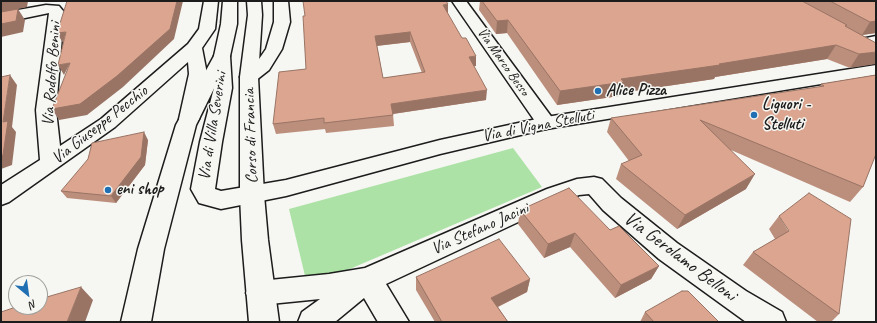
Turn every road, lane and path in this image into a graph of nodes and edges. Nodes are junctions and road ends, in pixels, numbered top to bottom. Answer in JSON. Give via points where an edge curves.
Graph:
{"nodes":[{"id":1,"x":211,"y":1,"type":"edge"},
{"id":2,"x":230,"y":1,"type":"edge"},
{"id":3,"x":254,"y":1,"type":"edge"},
{"id":4,"x":280,"y":1,"type":"edge"},
{"id":5,"x":467,"y":4,"type":"edge"},
{"id":6,"x":1,"y":18,"type":"edge"},
{"id":7,"x":863,"y":40,"type":"edge"},
{"id":8,"x":194,"y":48,"type":"junction"},
{"id":9,"x":876,"y":51,"type":"edge"},
{"id":10,"x":222,"y":56,"type":"junction"},
{"id":11,"x":876,"y":70,"type":"edge"},
{"id":12,"x":249,"y":77,"type":"junction"},
{"id":13,"x":188,"y":120,"type":"junction"},
{"id":14,"x":546,"y":123,"type":"junction"},
{"id":15,"x":51,"y":163,"type":"junction"},
{"id":16,"x":594,"y":185,"type":"joint"},
{"id":17,"x":252,"y":195,"type":"junction"},
{"id":18,"x":1,"y":196,"type":"edge"},
{"id":19,"x":368,"y":279,"type":"junction"},
{"id":20,"x":260,"y":293,"type":"junction"},
{"id":21,"x":136,"y":322,"type":"edge"},
{"id":22,"x":264,"y":322,"type":"edge"},
{"id":23,"x":313,"y":322,"type":"edge"},
{"id":24,"x":394,"y":322,"type":"edge"},
{"id":25,"x":771,"y":322,"type":"edge"}],
"edges":[{"from":1,"to":8,"type":"main road","via":[[206,30]]},
{"from":2,"to":10,"type":"main road","via":[[229,24]]},
{"from":3,"to":12,"type":"main road","name":"Corso di Francia"},
{"from":4,"to":12,"type":"main road","name":"Corso di Francia","via":[[282,22],[274,49],[263,66]]},
{"from":5,"to":14,"type":"main road","name":"Via Marco Besso"},
{"from":6,"to":15,"type":"main road","name":"Via Rodolfo Benini","via":[[54,9],[57,12],[46,110]]},
{"from":7,"to":9,"type":"main road"},
{"from":8,"to":13,"type":"main road","name":"Via di Villa Severini","via":[[198,74]]},
{"from":8,"to":15,"type":"main road","name":"Via Giuseppe Pecchio","via":[[108,123]]},
{"from":10,"to":13,"type":"main road","name":"Via di Villa Severini"},
{"from":10,"to":17,"type":"main road","name":"Via di Villa Severini","via":[[223,88],[203,189],[207,197],[214,199],[234,199]]},
{"from":11,"to":14,"type":"main road","name":"Via di Vigna Stelluti"},
{"from":12,"to":17,"type":"main road","name":"Corso di Francia"},
{"from":13,"to":21,"type":"main road","name":"Via di Villa Severini","via":[[151,249]]},
{"from":14,"to":17,"type":"main road","name":"Via di Vigna Stelluti"},
{"from":15,"to":18,"type":"main road","name":"Via Giuseppe Pecchio"},
{"from":16,"to":19,"type":"main road","name":"Via Stefano Jacini","via":[[576,187],[555,195]]},
{"from":16,"to":25,"type":"main road","name":"Via Gerolamo Belloni","via":[[612,204],[663,247]]},
{"from":17,"to":20,"type":"main road","name":"Corso di Francia"},
{"from":19,"to":20,"type":"main road","name":"Via Stefano Jacini","via":[[330,286]]},
{"from":19,"to":23,"type":"main road","name":"Via Stefano Jacini"},
{"from":19,"to":24,"type":"main road"},
{"from":20,"to":22,"type":"main road","name":"Corso di Francia"}]}
